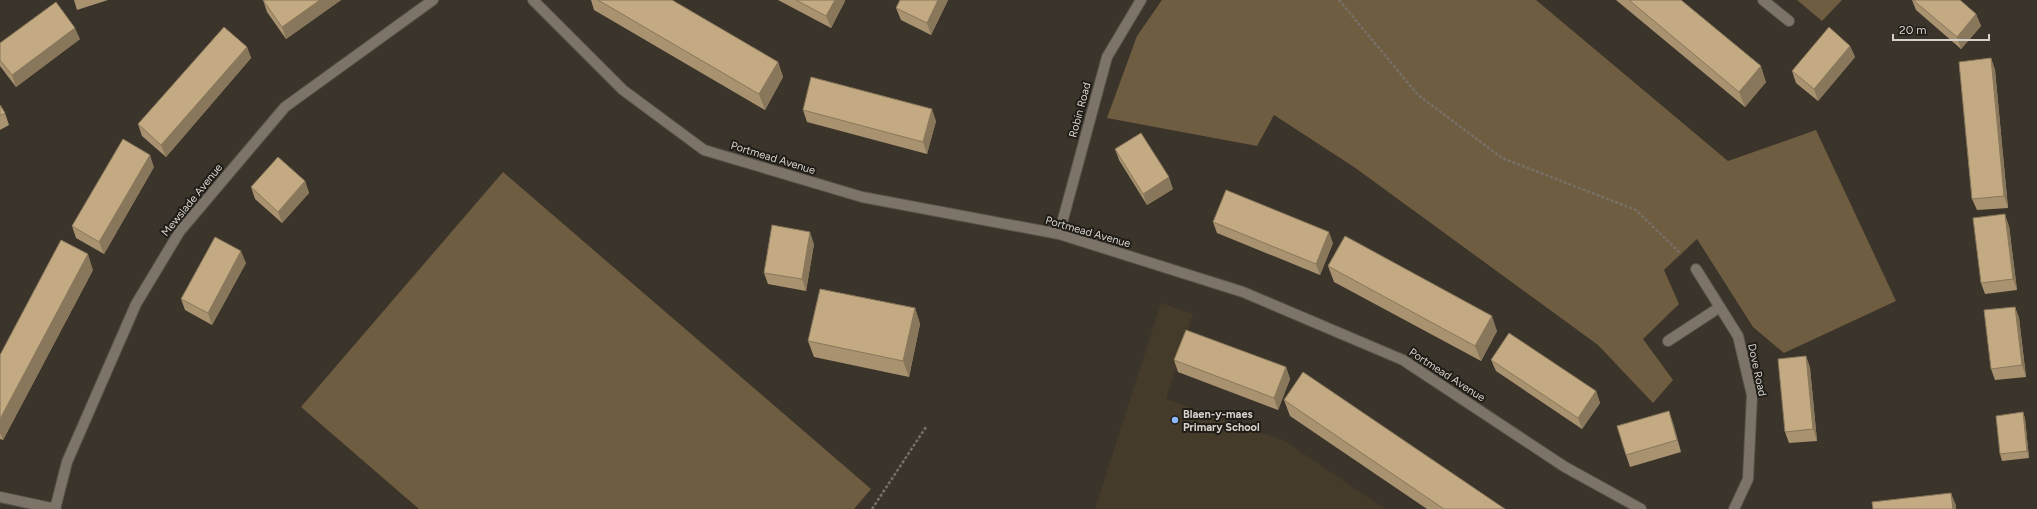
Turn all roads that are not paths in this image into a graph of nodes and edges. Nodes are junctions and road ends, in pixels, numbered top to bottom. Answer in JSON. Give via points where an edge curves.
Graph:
{"nodes":[{"id":1,"x":433,"y":0,"type":"edge"},
{"id":2,"x":533,"y":0,"type":"edge"},
{"id":3,"x":1141,"y":0,"type":"edge"},
{"id":4,"x":1763,"y":0,"type":"edge"},
{"id":5,"x":1789,"y":21,"type":"dead end"},
{"id":6,"x":1059,"y":234,"type":"junction"},
{"id":7,"x":1696,"y":269,"type":"road end"},
{"id":8,"x":1720,"y":307,"type":"junction"},
{"id":9,"x":1668,"y":341,"type":"dead end"},
{"id":10,"x":0,"y":497,"type":"edge"},
{"id":11,"x":55,"y":509,"type":"edge"},
{"id":12,"x":1641,"y":509,"type":"edge"},
{"id":13,"x":1734,"y":509,"type":"edge"}],
"edges":[{"from":1,"to":11,"type":"street","name":"Mewslade Avenue","via":[[285,107],[180,232],[136,304],[67,462]]},
{"from":2,"to":6,"type":"street","name":"Portmead Avenue","via":[[623,90],[704,150],[862,197]]},
{"from":3,"to":6,"type":"street","name":"Robin Road","via":[[1107,57]]},
{"from":4,"to":5,"type":"street"},
{"from":6,"to":12,"type":"street","name":"Portmead Avenue","via":[[1243,292],[1403,360],[1565,467]]},
{"from":7,"to":8,"type":"street","name":"Dove Road"},
{"from":8,"to":9,"type":"street"},
{"from":8,"to":13,"type":"street","name":"Dove Road","via":[[1738,336],[1752,395],[1748,479]]},
{"from":10,"to":11,"type":"street"}]}
